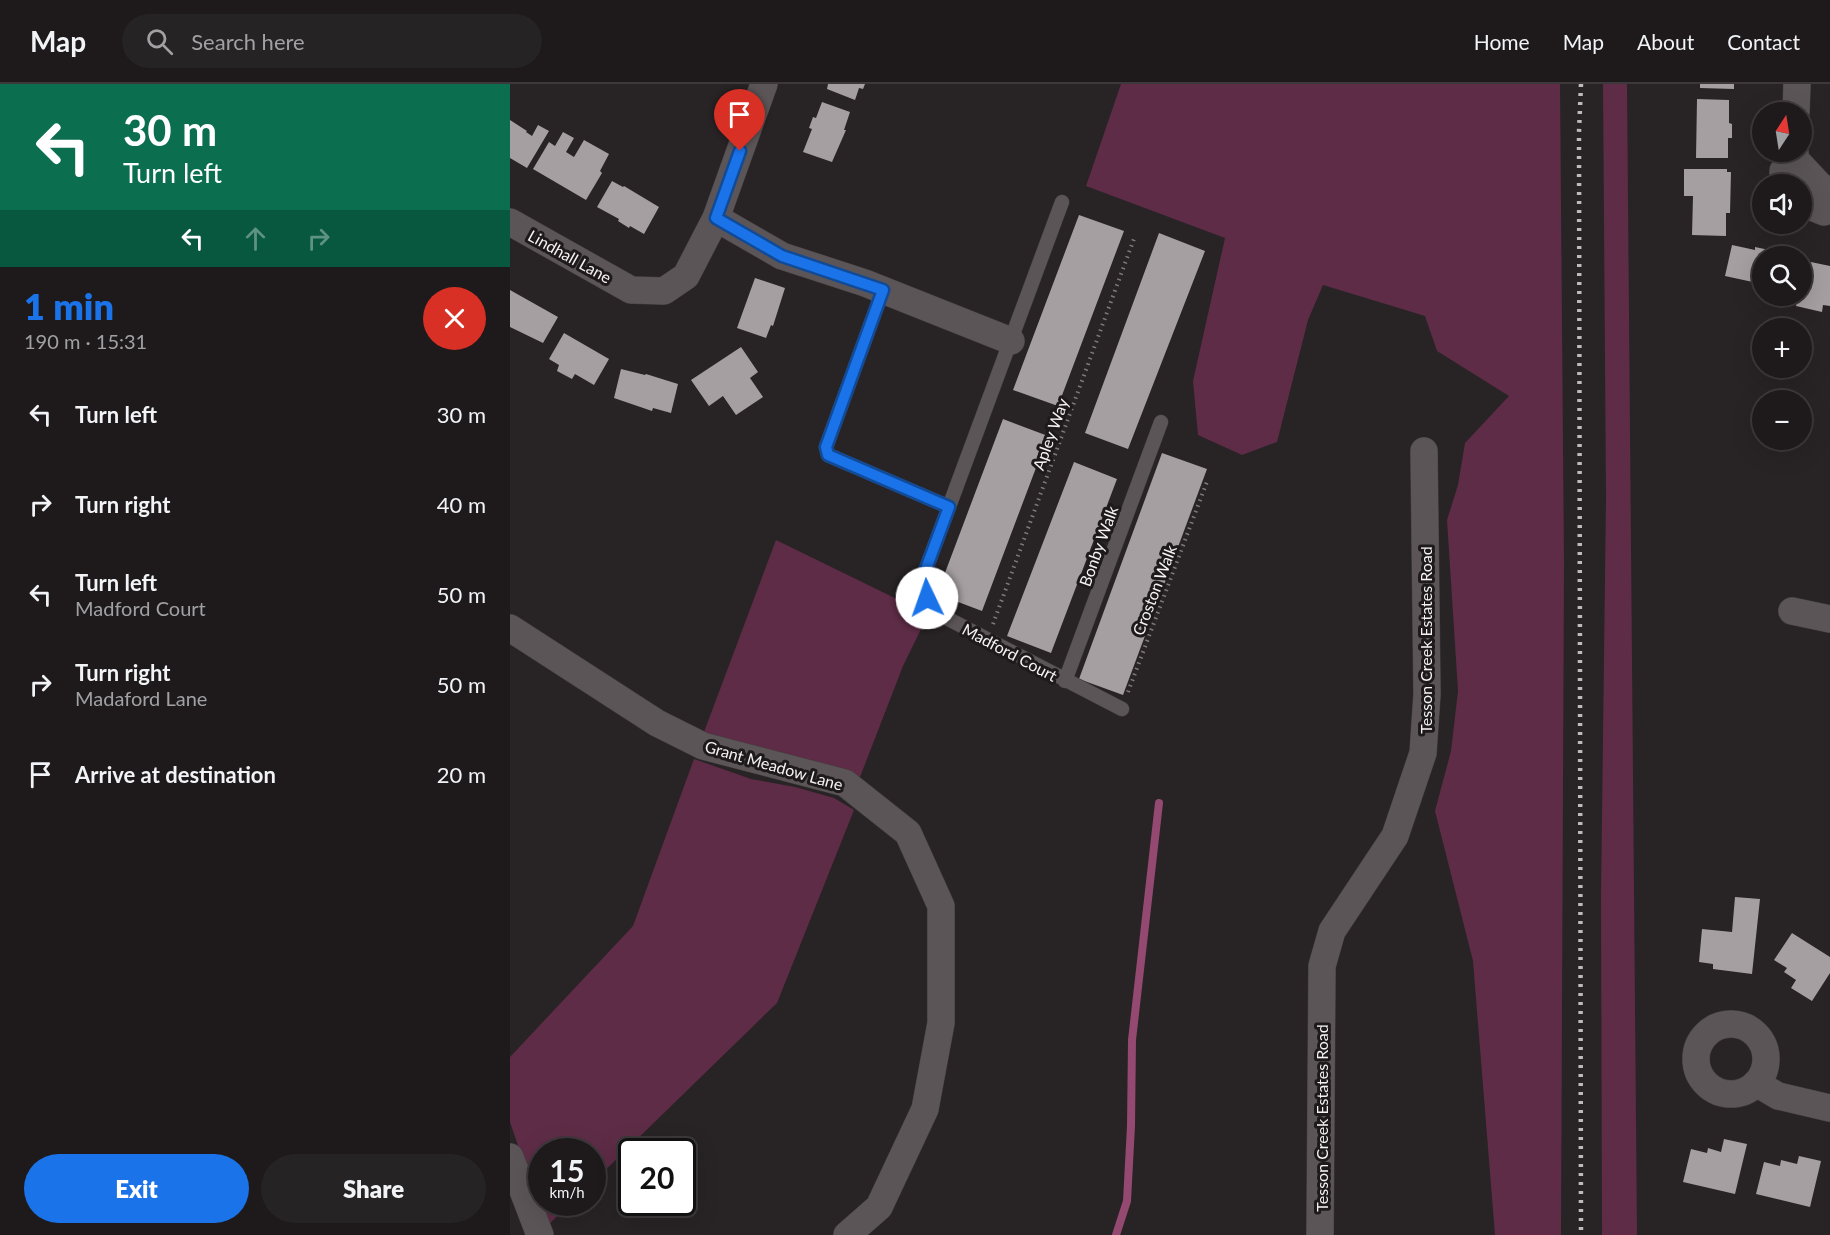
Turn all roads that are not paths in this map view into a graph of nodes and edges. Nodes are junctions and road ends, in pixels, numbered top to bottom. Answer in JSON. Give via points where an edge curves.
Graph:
{"nodes":[{"id":1,"x":764,"y":84,"type":"edge"},
{"id":2,"x":1797,"y":84,"type":"edge"},
{"id":3,"x":1796,"y":102,"type":"edge"},
{"id":4,"x":1801,"y":162,"type":"edge"},
{"id":5,"x":1830,"y":190,"type":"edge"},
{"id":6,"x":1062,"y":202,"type":"dead end"},
{"id":7,"x":1812,"y":207,"type":"edge"},
{"id":8,"x":1830,"y":210,"type":"edge"},
{"id":9,"x":716,"y":218,"type":"junction"},
{"id":10,"x":510,"y":222,"type":"edge"},
{"id":11,"x":883,"y":290,"type":"junction"},
{"id":12,"x":1011,"y":341,"type":"junction"},
{"id":13,"x":1161,"y":422,"type":"dead end"},
{"id":14,"x":1424,"y":451,"type":"dead end"},
{"id":15,"x":949,"y":507,"type":"junction"},
{"id":16,"x":1792,"y":611,"type":"dead end"},
{"id":17,"x":1830,"y":619,"type":"edge"},
{"id":18,"x":510,"y":628,"type":"edge"},
{"id":19,"x":1065,"y":681,"type":"junction"},
{"id":20,"x":1122,"y":709,"type":"road end"},
{"id":21,"x":1756,"y":1083,"type":"dead end"},
{"id":22,"x":1830,"y":1108,"type":"edge"},
{"id":23,"x":510,"y":1157,"type":"edge"},
{"id":24,"x":860,"y":1231,"type":"edge"},
{"id":25,"x":540,"y":1235,"type":"edge"},
{"id":26,"x":1320,"y":1235,"type":"edge"}],
"edges":[{"from":1,"to":9,"type":"street"},
{"from":2,"to":3,"type":"street"},
{"from":4,"to":5,"type":"street","via":[[1821,187]]},
{"from":6,"to":12,"type":"lane","name":"Madford Court"},
{"from":7,"to":8,"type":"street","via":[[1824,212]]},
{"from":9,"to":10,"type":"street","name":"Lindhall Lane","via":[[686,276],[664,291],[631,290]]},
{"from":9,"to":11,"type":"street","via":[[782,256]]},
{"from":11,"to":12,"type":"street"},
{"from":11,"to":15,"type":"lane","via":[[826,447],[828,455]]},
{"from":12,"to":15,"type":"lane","name":"Madford Court"},
{"from":13,"to":19,"type":"lane","name":"Bonby Walk"},
{"from":14,"to":26,"type":"street","name":"Tesson Creek Estates Road","via":[[1427,694],[1423,753],[1395,836],[1332,931],[1322,966]]},
{"from":15,"to":19,"type":"lane","name":"Madford Court","via":[[920,585],[933,612]]},
{"from":16,"to":17,"type":"street"},
{"from":18,"to":24,"type":"street","name":"Grant Meadow Lane","via":[[657,723],[703,746],[845,783],[908,832],[941,906],[941,1023],[925,1109],[879,1207]]},
{"from":19,"to":20,"type":"lane","name":"Madford Court"},
{"from":21,"to":22,"type":"street","via":[[1778,1096]]},
{"from":23,"to":25,"type":"street"}]}
